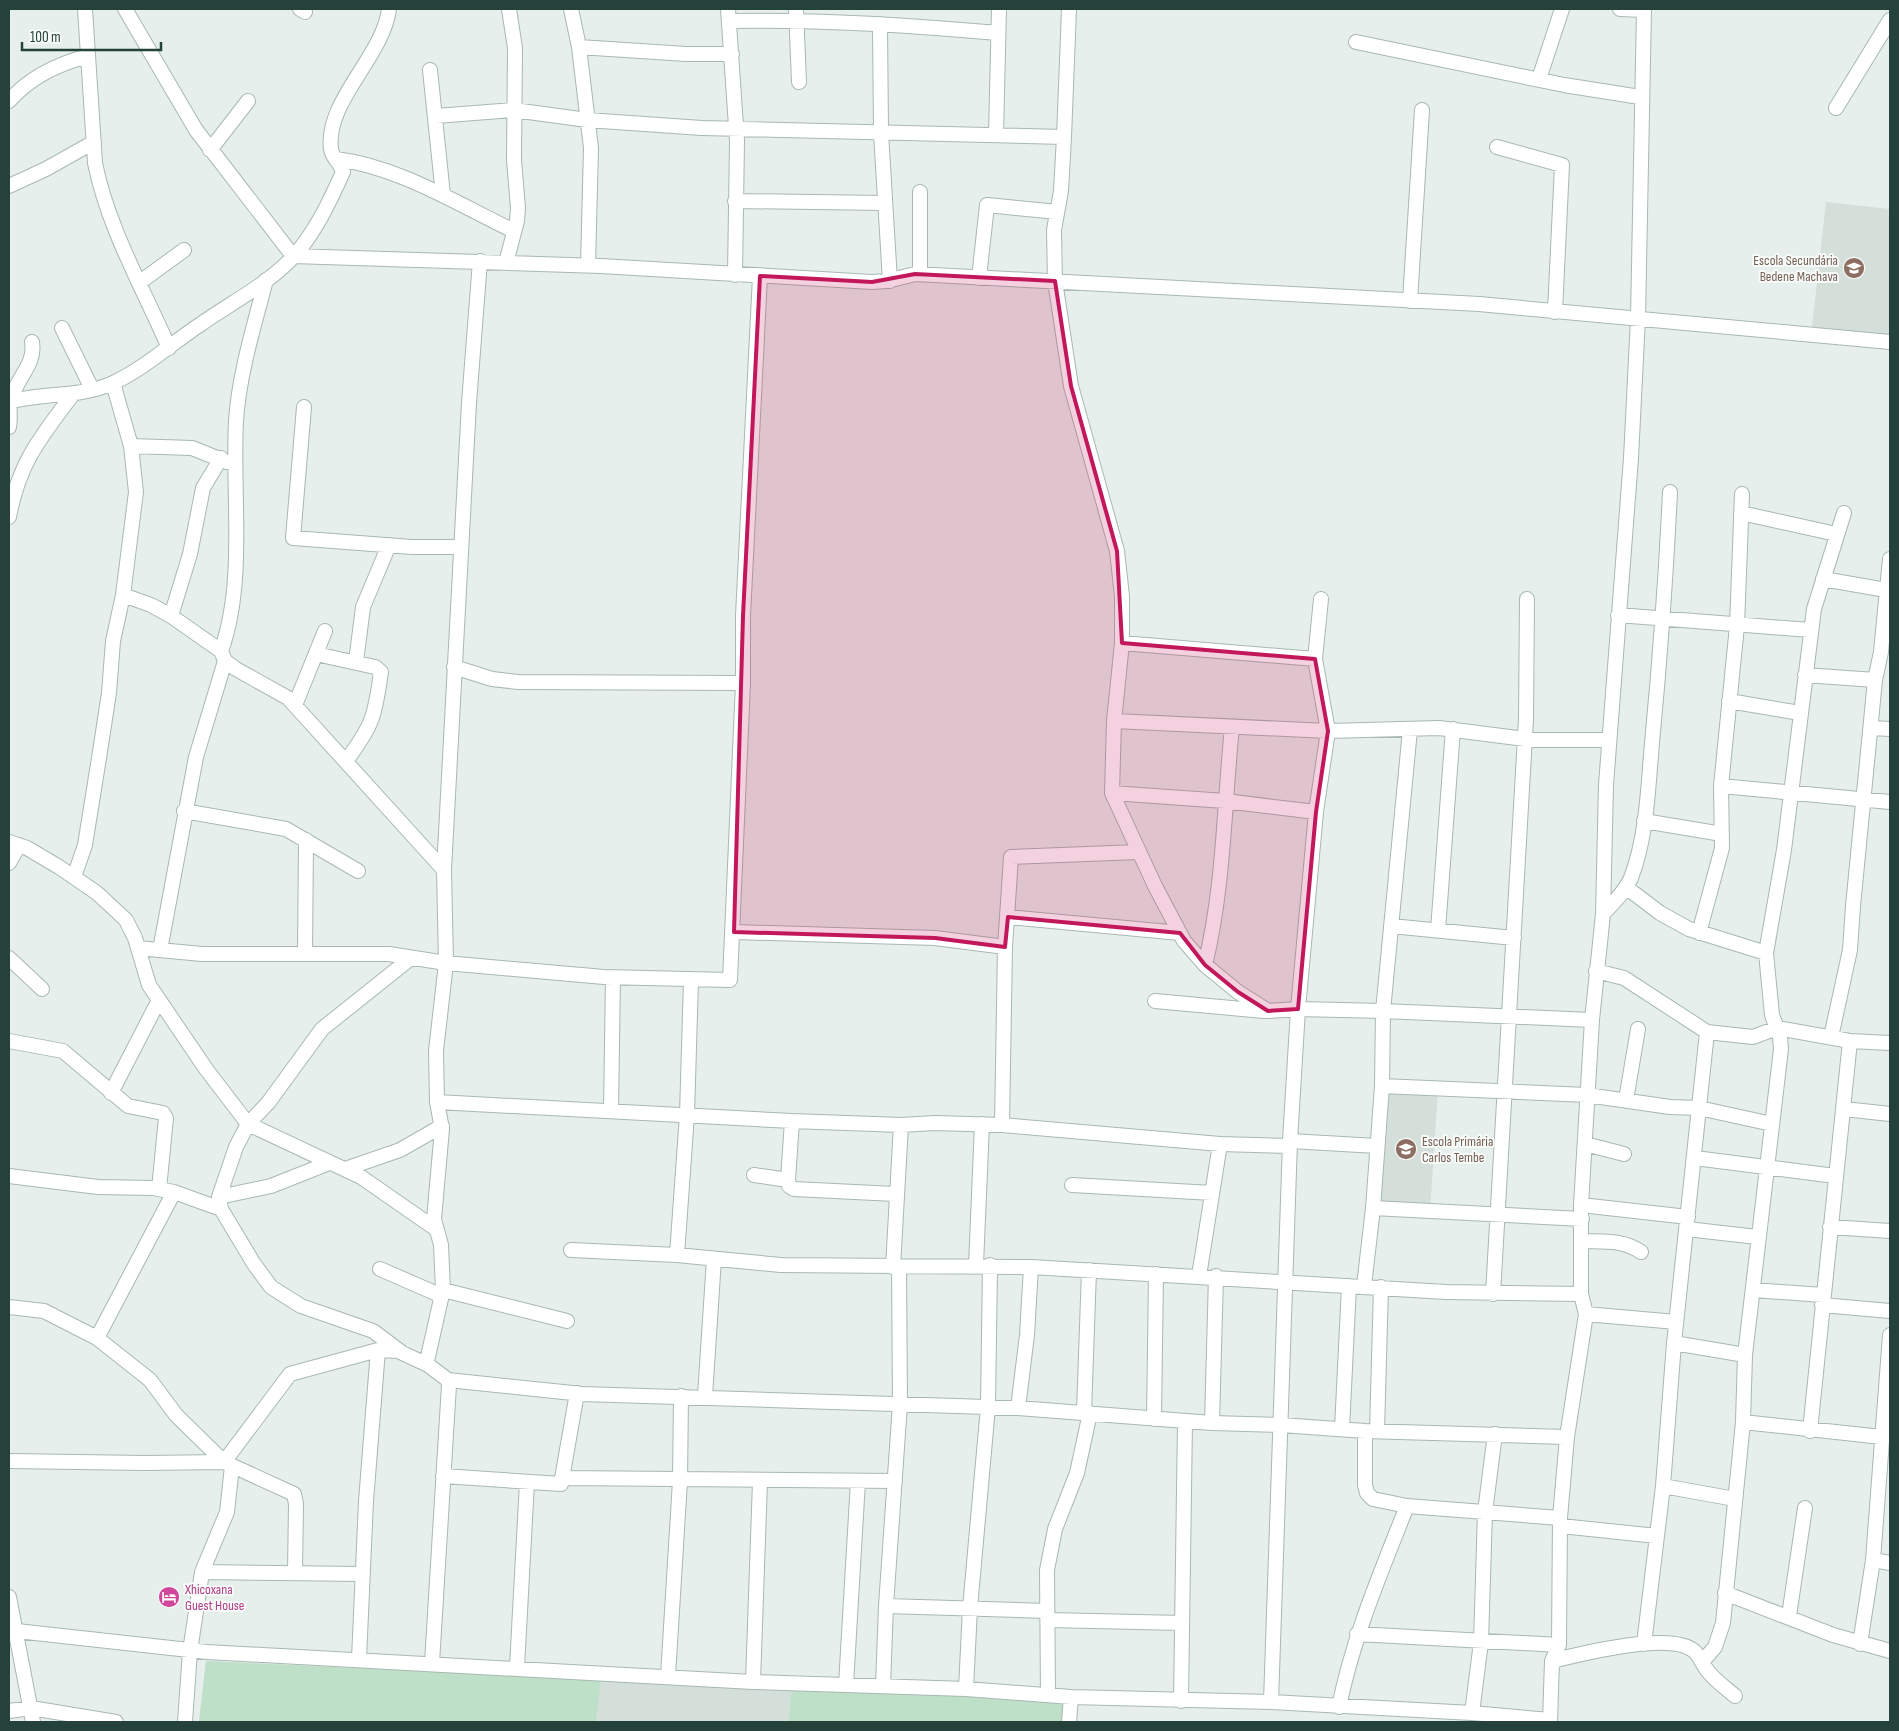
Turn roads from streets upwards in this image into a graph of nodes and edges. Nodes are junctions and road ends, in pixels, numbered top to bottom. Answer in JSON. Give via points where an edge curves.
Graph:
{"nodes":[{"id":1,"x":85,"y":9,"type":"edge"},
{"id":2,"x":125,"y":9,"type":"edge"},
{"id":3,"x":389,"y":9,"type":"edge"},
{"id":4,"x":509,"y":9,"type":"edge"},
{"id":5,"x":571,"y":9,"type":"edge"},
{"id":6,"x":999,"y":9,"type":"edge"},
{"id":7,"x":1069,"y":9,"type":"edge"},
{"id":8,"x":1562,"y":9,"type":"edge"},
{"id":9,"x":1620,"y":9,"type":"edge"},
{"id":10,"x":1644,"y":9,"type":"edge"},
{"id":11,"x":796,"y":14,"type":"edge"},
{"id":12,"x":729,"y":15,"type":"edge"},
{"id":13,"x":1890,"y":20,"type":"edge"},
{"id":14,"x":880,"y":24,"type":"junction"},
{"id":15,"x":998,"y":33,"type":"junction"},
{"id":16,"x":1356,"y":42,"type":"dead end"},
{"id":17,"x":579,"y":47,"type":"junction"},
{"id":18,"x":732,"y":54,"type":"junction"},
{"id":19,"x":88,"y":56,"type":"junction"},
{"id":20,"x":430,"y":70,"type":"dead end"},
{"id":21,"x":1539,"y":79,"type":"junction"},
{"id":22,"x":9,"y":82,"type":"edge"},
{"id":23,"x":798,"y":82,"type":"dead end"},
{"id":24,"x":1640,"y":97,"type":"junction"},
{"id":25,"x":11,"y":99,"type":"edge"},
{"id":26,"x":248,"y":101,"type":"dead end"},
{"id":27,"x":1836,"y":108,"type":"dead end"},
{"id":28,"x":514,"y":110,"type":"junction"},
{"id":29,"x":1422,"y":110,"type":"dead end"},
{"id":30,"x":436,"y":116,"type":"junction"},
{"id":31,"x":587,"y":120,"type":"junction"},
{"id":32,"x":736,"y":127,"type":"junction"},
{"id":33,"x":881,"y":133,"type":"junction"},
{"id":34,"x":996,"y":135,"type":"junction"},
{"id":35,"x":1064,"y":137,"type":"junction"},
{"id":36,"x":94,"y":142,"type":"junction"},
{"id":37,"x":1497,"y":146,"type":"dead end"},
{"id":38,"x":210,"y":150,"type":"junction"},
{"id":39,"x":336,"y":159,"type":"junction"},
{"id":40,"x":9,"y":186,"type":"edge"},
{"id":41,"x":920,"y":192,"type":"dead end"},
{"id":42,"x":443,"y":195,"type":"junction"},
{"id":43,"x":735,"y":201,"type":"junction"},
{"id":44,"x":884,"y":203,"type":"junction"},
{"id":45,"x":1057,"y":212,"type":"junction"},
{"id":46,"x":514,"y":232,"type":"junction"},
{"id":47,"x":184,"y":250,"type":"dead end"},
{"id":48,"x":293,"y":256,"type":"junction"},
{"id":49,"x":480,"y":262,"type":"junction"},
{"id":50,"x":506,"y":263,"type":"junction"},
{"id":51,"x":588,"y":266,"type":"junction"},
{"id":52,"x":735,"y":274,"type":"junction"},
{"id":53,"x":920,"y":274,"type":"junction"},
{"id":54,"x":760,"y":276,"type":"junction"},
{"id":55,"x":979,"y":278,"type":"junction"},
{"id":56,"x":266,"y":280,"type":"junction"},
{"id":57,"x":890,"y":281,"type":"junction"},
{"id":58,"x":1055,"y":281,"type":"junction"},
{"id":59,"x":140,"y":282,"type":"junction"},
{"id":60,"x":1410,"y":301,"type":"junction"},
{"id":61,"x":1555,"y":312,"type":"junction"},
{"id":62,"x":1638,"y":318,"type":"junction"},
{"id":63,"x":62,"y":328,"type":"dead end"},
{"id":64,"x":32,"y":342,"type":"dead end"},
{"id":65,"x":1890,"y":342,"type":"edge"},
{"id":66,"x":169,"y":348,"type":"junction"},
{"id":67,"x":113,"y":383,"type":"junction"},
{"id":68,"x":92,"y":389,"type":"junction"},
{"id":69,"x":73,"y":394,"type":"junction"},
{"id":70,"x":9,"y":402,"type":"edge"},
{"id":71,"x":304,"y":407,"type":"dead end"},
{"id":72,"x":9,"y":427,"type":"edge"},
{"id":73,"x":131,"y":446,"type":"junction"},
{"id":74,"x":221,"y":458,"type":"junction"},
{"id":75,"x":236,"y":468,"type":"junction"},
{"id":76,"x":1670,"y":492,"type":"dead end"},
{"id":77,"x":1742,"y":494,"type":"dead end"},
{"id":78,"x":1844,"y":513,"type":"dead end"},
{"id":79,"x":1741,"y":514,"type":"junction"},
{"id":80,"x":9,"y":517,"type":"edge"},
{"id":81,"x":1836,"y":534,"type":"junction"},
{"id":82,"x":389,"y":545,"type":"junction"},
{"id":83,"x":461,"y":548,"type":"junction"},
{"id":84,"x":1890,"y":559,"type":"edge"},
{"id":85,"x":1823,"y":579,"type":"junction"},
{"id":86,"x":1886,"y":590,"type":"junction"},
{"id":87,"x":122,"y":595,"type":"junction"},
{"id":88,"x":1321,"y":599,"type":"dead end"},
{"id":89,"x":1527,"y":599,"type":"dead end"},
{"id":90,"x":1618,"y":615,"type":"junction"},
{"id":91,"x":171,"y":616,"type":"junction"},
{"id":92,"x":1663,"y":620,"type":"junction"},
{"id":93,"x":1737,"y":626,"type":"junction"},
{"id":94,"x":1810,"y":630,"type":"junction"},
{"id":95,"x":325,"y":631,"type":"dead end"},
{"id":96,"x":1122,"y":642,"type":"junction"},
{"id":97,"x":1885,"y":652,"type":"edge"},
{"id":98,"x":316,"y":654,"type":"junction"},
{"id":99,"x":223,"y":656,"type":"junction"},
{"id":100,"x":1315,"y":659,"type":"junction"},
{"id":101,"x":356,"y":662,"type":"junction"},
{"id":102,"x":454,"y":667,"type":"junction"},
{"id":103,"x":1805,"y":675,"type":"junction"},
{"id":104,"x":1875,"y":680,"type":"junction"},
{"id":105,"x":743,"y":683,"type":"junction"},
{"id":106,"x":1729,"y":701,"type":"junction"},
{"id":107,"x":295,"y":705,"type":"junction"},
{"id":108,"x":1800,"y":713,"type":"junction"},
{"id":109,"x":1114,"y":721,"type":"junction"},
{"id":110,"x":1232,"y":727,"type":"junction"},
{"id":111,"x":1872,"y":728,"type":"junction"},
{"id":112,"x":1453,"y":729,"type":"junction"},
{"id":113,"x":1890,"y":729,"type":"edge"},
{"id":114,"x":1410,"y":730,"type":"junction"},
{"id":115,"x":1328,"y":731,"type":"junction"},
{"id":116,"x":1524,"y":737,"type":"junction"},
{"id":117,"x":1609,"y":740,"type":"junction"},
{"id":118,"x":346,"y":761,"type":"junction"},
{"id":119,"x":1721,"y":786,"type":"junction"},
{"id":120,"x":1791,"y":792,"type":"junction"},
{"id":121,"x":1112,"y":793,"type":"junction"},
{"id":122,"x":1864,"y":799,"type":"junction"},
{"id":123,"x":1225,"y":801,"type":"junction"},
{"id":124,"x":1890,"y":802,"type":"edge"},
{"id":125,"x":184,"y":811,"type":"junction"},
{"id":126,"x":1316,"y":812,"type":"junction"},
{"id":127,"x":1644,"y":821,"type":"junction"},
{"id":128,"x":1722,"y":834,"type":"junction"},
{"id":129,"x":306,"y":840,"type":"junction"},
{"id":130,"x":14,"y":844,"type":"edge"},
{"id":131,"x":1138,"y":852,"type":"junction"},
{"id":132,"x":9,"y":863,"type":"edge"},
{"id":133,"x":444,"y":870,"type":"junction"},
{"id":134,"x":358,"y":871,"type":"dead end"},
{"id":135,"x":74,"y":877,"type":"junction"},
{"id":136,"x":1627,"y":888,"type":"junction"},
{"id":137,"x":1603,"y":914,"type":"junction"},
{"id":138,"x":1008,"y":917,"type":"junction"},
{"id":139,"x":1391,"y":926,"type":"junction"},
{"id":140,"x":1438,"y":930,"type":"junction"},
{"id":141,"x":734,"y":932,"type":"junction"},
{"id":142,"x":1180,"y":933,"type":"junction"},
{"id":143,"x":1699,"y":933,"type":"junction"},
{"id":144,"x":1514,"y":938,"type":"junction"},
{"id":145,"x":1005,"y":947,"type":"junction"},
{"id":146,"x":138,"y":948,"type":"junction"},
{"id":147,"x":160,"y":950,"type":"junction"},
{"id":148,"x":1766,"y":953,"type":"junction"},
{"id":149,"x":304,"y":954,"type":"junction"},
{"id":150,"x":9,"y":958,"type":"edge"},
{"id":151,"x":411,"y":958,"type":"junction"},
{"id":152,"x":446,"y":963,"type":"junction"},
{"id":153,"x":1205,"y":964,"type":"junction"},
{"id":154,"x":1596,"y":971,"type":"junction"},
{"id":155,"x":613,"y":977,"type":"junction"},
{"id":156,"x":691,"y":980,"type":"junction"},
{"id":157,"x":42,"y":989,"type":"dead end"},
{"id":158,"x":158,"y":1000,"type":"junction"},
{"id":159,"x":1155,"y":1001,"type":"dead end"},
{"id":160,"x":1298,"y":1009,"type":"junction"},
{"id":161,"x":1268,"y":1011,"type":"junction"},
{"id":162,"x":1383,"y":1011,"type":"junction"},
{"id":163,"x":1508,"y":1016,"type":"junction"},
{"id":164,"x":1592,"y":1020,"type":"junction"},
{"id":165,"x":1777,"y":1028,"type":"junction"},
{"id":166,"x":1638,"y":1029,"type":"dead end"},
{"id":167,"x":1707,"y":1032,"type":"junction"},
{"id":168,"x":1831,"y":1037,"type":"junction"},
{"id":169,"x":9,"y":1041,"type":"edge"},
{"id":170,"x":1850,"y":1041,"type":"junction"},
{"id":171,"x":1890,"y":1043,"type":"edge"},
{"id":172,"x":1382,"y":1086,"type":"junction"},
{"id":173,"x":1504,"y":1092,"type":"junction"},
{"id":174,"x":111,"y":1093,"type":"junction"},
{"id":175,"x":1587,"y":1096,"type":"junction"},
{"id":176,"x":1626,"y":1100,"type":"junction"},
{"id":177,"x":437,"y":1102,"type":"junction"},
{"id":178,"x":1699,"y":1108,"type":"junction"},
{"id":179,"x":1844,"y":1109,"type":"junction"},
{"id":180,"x":611,"y":1111,"type":"junction"},
{"id":181,"x":1890,"y":1114,"type":"edge"},
{"id":182,"x":687,"y":1115,"type":"junction"},
{"id":183,"x":792,"y":1122,"type":"junction"},
{"id":184,"x":248,"y":1124,"type":"junction"},
{"id":185,"x":982,"y":1124,"type":"junction"},
{"id":186,"x":1772,"y":1124,"type":"junction"},
{"id":187,"x":901,"y":1125,"type":"junction"},
{"id":188,"x":1002,"y":1125,"type":"junction"},
{"id":189,"x":442,"y":1126,"type":"junction"},
{"id":190,"x":1220,"y":1144,"type":"junction"},
{"id":191,"x":1290,"y":1144,"type":"junction"},
{"id":192,"x":1585,"y":1144,"type":"junction"},
{"id":193,"x":1377,"y":1146,"type":"junction"},
{"id":194,"x":1624,"y":1154,"type":"dead end"},
{"id":195,"x":1695,"y":1158,"type":"junction"},
{"id":196,"x":329,"y":1163,"type":"junction"},
{"id":197,"x":1766,"y":1168,"type":"junction"},
{"id":198,"x":345,"y":1169,"type":"junction"},
{"id":199,"x":754,"y":1175,"type":"dead end"},
{"id":200,"x":9,"y":1176,"type":"edge"},
{"id":201,"x":1835,"y":1176,"type":"junction"},
{"id":202,"x":788,"y":1180,"type":"junction"},
{"id":203,"x":1072,"y":1185,"type":"dead end"},
{"id":204,"x":159,"y":1190,"type":"junction"},
{"id":205,"x":174,"y":1192,"type":"junction"},
{"id":206,"x":1212,"y":1193,"type":"junction"},
{"id":207,"x":895,"y":1194,"type":"junction"},
{"id":208,"x":220,"y":1203,"type":"junction"},
{"id":209,"x":1373,"y":1208,"type":"junction"},
{"id":210,"x":1582,"y":1212,"type":"junction"},
{"id":211,"x":1498,"y":1215,"type":"junction"},
{"id":212,"x":1688,"y":1223,"type":"junction"},
{"id":213,"x":1830,"y":1227,"type":"junction"},
{"id":214,"x":436,"y":1229,"type":"junction"},
{"id":215,"x":1890,"y":1231,"type":"edge"},
{"id":216,"x":1757,"y":1237,"type":"junction"},
{"id":217,"x":1582,"y":1241,"type":"junction"},
{"id":218,"x":572,"y":1250,"type":"dead end"},
{"id":219,"x":1640,"y":1252,"type":"dead end"},
{"id":220,"x":678,"y":1255,"type":"junction"},
{"id":221,"x":714,"y":1259,"type":"junction"},
{"id":222,"x":983,"y":1265,"type":"junction"},
{"id":223,"x":896,"y":1266,"type":"junction"},
{"id":224,"x":1031,"y":1267,"type":"junction"},
{"id":225,"x":380,"y":1268,"type":"dead end"},
{"id":226,"x":1089,"y":1270,"type":"junction"},
{"id":227,"x":1156,"y":1274,"type":"junction"},
{"id":228,"x":1199,"y":1276,"type":"junction"},
{"id":229,"x":1216,"y":1276,"type":"junction"},
{"id":230,"x":1285,"y":1281,"type":"junction"},
{"id":231,"x":1349,"y":1286,"type":"junction"},
{"id":232,"x":1364,"y":1286,"type":"junction"},
{"id":233,"x":1381,"y":1287,"type":"junction"},
{"id":234,"x":1753,"y":1290,"type":"junction"},
{"id":235,"x":443,"y":1293,"type":"junction"},
{"id":236,"x":1492,"y":1294,"type":"junction"},
{"id":237,"x":1581,"y":1294,"type":"junction"},
{"id":238,"x":1823,"y":1300,"type":"junction"},
{"id":239,"x":9,"y":1307,"type":"edge"},
{"id":240,"x":1890,"y":1311,"type":"edge"},
{"id":241,"x":1586,"y":1314,"type":"junction"},
{"id":242,"x":567,"y":1321,"type":"dead end"},
{"id":243,"x":1676,"y":1322,"type":"junction"},
{"id":244,"x":1890,"y":1335,"type":"edge"},
{"id":245,"x":97,"y":1338,"type":"junction"},
{"id":246,"x":1674,"y":1343,"type":"junction"},
{"id":247,"x":378,"y":1350,"type":"junction"},
{"id":248,"x":401,"y":1352,"type":"junction"},
{"id":249,"x":1745,"y":1355,"type":"junction"},
{"id":250,"x":428,"y":1365,"type":"junction"},
{"id":251,"x":448,"y":1380,"type":"junction"},
{"id":252,"x":577,"y":1393,"type":"junction"},
{"id":253,"x":681,"y":1396,"type":"junction"},
{"id":254,"x":705,"y":1396,"type":"junction"},
{"id":255,"x":900,"y":1404,"type":"junction"},
{"id":256,"x":988,"y":1407,"type":"junction"},
{"id":257,"x":1018,"y":1408,"type":"junction"},
{"id":258,"x":1087,"y":1413,"type":"junction"},
{"id":259,"x":1154,"y":1419,"type":"junction"},
{"id":260,"x":1185,"y":1421,"type":"junction"},
{"id":261,"x":1743,"y":1422,"type":"junction"},
{"id":262,"x":1212,"y":1423,"type":"junction"},
{"id":263,"x":1281,"y":1425,"type":"junction"},
{"id":264,"x":1342,"y":1429,"type":"junction"},
{"id":265,"x":1371,"y":1431,"type":"junction"},
{"id":266,"x":1810,"y":1431,"type":"junction"},
{"id":267,"x":1495,"y":1434,"type":"junction"},
{"id":268,"x":1566,"y":1437,"type":"junction"},
{"id":269,"x":1882,"y":1437,"type":"junction"},
{"id":270,"x":9,"y":1461,"type":"edge"},
{"id":271,"x":228,"y":1464,"type":"junction"},
{"id":272,"x":444,"y":1476,"type":"junction"},
{"id":273,"x":562,"y":1478,"type":"junction"},
{"id":274,"x":680,"y":1481,"type":"junction"},
{"id":275,"x":760,"y":1481,"type":"junction"},
{"id":276,"x":858,"y":1481,"type":"junction"},
{"id":277,"x":895,"y":1481,"type":"junction"},
{"id":278,"x":527,"y":1482,"type":"junction"},
{"id":279,"x":1663,"y":1486,"type":"junction"},
{"id":280,"x":1736,"y":1499,"type":"junction"},
{"id":281,"x":1407,"y":1506,"type":"junction"},
{"id":282,"x":1805,"y":1508,"type":"dead end"},
{"id":283,"x":1485,"y":1512,"type":"junction"},
{"id":284,"x":1560,"y":1522,"type":"junction"},
{"id":285,"x":1657,"y":1536,"type":"junction"},
{"id":286,"x":1872,"y":1560,"type":"junction"},
{"id":287,"x":1890,"y":1563,"type":"edge"},
{"id":288,"x":202,"y":1572,"type":"junction"},
{"id":289,"x":295,"y":1573,"type":"junction"},
{"id":290,"x":364,"y":1574,"type":"junction"},
{"id":291,"x":1725,"y":1592,"type":"junction"},
{"id":292,"x":9,"y":1597,"type":"edge"},
{"id":293,"x":886,"y":1606,"type":"junction"},
{"id":294,"x":970,"y":1608,"type":"junction"},
{"id":295,"x":1047,"y":1615,"type":"junction"},
{"id":296,"x":1789,"y":1616,"type":"junction"},
{"id":297,"x":1182,"y":1623,"type":"junction"},
{"id":298,"x":17,"y":1631,"type":"junction"},
{"id":299,"x":1357,"y":1634,"type":"junction"},
{"id":300,"x":1481,"y":1642,"type":"junction"},
{"id":301,"x":1644,"y":1644,"type":"junction"},
{"id":302,"x":1860,"y":1644,"type":"junction"},
{"id":303,"x":1558,"y":1645,"type":"junction"},
{"id":304,"x":190,"y":1651,"type":"junction"},
{"id":305,"x":1890,"y":1651,"type":"edge"},
{"id":306,"x":359,"y":1659,"type":"junction"},
{"id":307,"x":1552,"y":1661,"type":"junction"},
{"id":308,"x":1702,"y":1662,"type":"junction"},
{"id":309,"x":432,"y":1664,"type":"junction"},
{"id":310,"x":517,"y":1667,"type":"junction"},
{"id":311,"x":668,"y":1676,"type":"junction"},
{"id":312,"x":753,"y":1682,"type":"junction"},
{"id":313,"x":846,"y":1685,"type":"junction"},
{"id":314,"x":883,"y":1685,"type":"junction"},
{"id":315,"x":966,"y":1689,"type":"junction"},
{"id":316,"x":1048,"y":1695,"type":"junction"},
{"id":317,"x":1735,"y":1696,"type":"dead end"},
{"id":318,"x":1071,"y":1697,"type":"junction"},
{"id":319,"x":1181,"y":1701,"type":"junction"},
{"id":320,"x":1271,"y":1702,"type":"junction"},
{"id":321,"x":1339,"y":1707,"type":"junction"},
{"id":322,"x":31,"y":1708,"type":"junction"},
{"id":323,"x":9,"y":1713,"type":"edge"},
{"id":324,"x":1472,"y":1713,"type":"junction"},
{"id":325,"x":1550,"y":1721,"type":"edge"},
{"id":326,"x":23,"y":1722,"type":"edge"},
{"id":327,"x":33,"y":1722,"type":"edge"},
{"id":328,"x":116,"y":1722,"type":"edge"},
{"id":329,"x":185,"y":1722,"type":"edge"},
{"id":330,"x":1069,"y":1722,"type":"edge"}],
"edges":[{"from":1,"to":19,"type":"street"},
{"from":2,"to":38,"type":"street"},
{"from":3,"to":39,"type":"street","via":[[380,38],[350,88],[331,131],[331,151]]},
{"from":4,"to":28,"type":"street","via":[[516,48]]},
{"from":5,"to":17,"type":"street"},
{"from":6,"to":15,"type":"street"},
{"from":7,"to":35,"type":"street"},
{"from":8,"to":21,"type":"street"},
{"from":9,"to":10,"type":"street"},
{"from":10,"to":24,"type":"street"},
{"from":11,"to":12,"type":"street"},
{"from":11,"to":14,"type":"street"},
{"from":11,"to":23,"type":"street"},
{"from":12,"to":18,"type":"street"},
{"from":13,"to":27,"type":"street"},
{"from":14,"to":15,"type":"street"},
{"from":14,"to":33,"type":"street"},
{"from":15,"to":34,"type":"street"},
{"from":16,"to":21,"type":"street"},
{"from":17,"to":18,"type":"street"},
{"from":17,"to":31,"type":"street"},
{"from":18,"to":32,"type":"street"},
{"from":19,"to":25,"type":"street","via":[[48,70]]},
{"from":19,"to":36,"type":"street"},
{"from":20,"to":30,"type":"street"},
{"from":21,"to":24,"type":"street","via":[[1564,86]]},
{"from":22,"to":25,"type":"street"},
{"from":24,"to":62,"type":"street"},
{"from":26,"to":38,"type":"street"},
{"from":28,"to":30,"type":"street"},
{"from":28,"to":31,"type":"street"},
{"from":28,"to":46,"type":"street","via":[[518,208]]},
{"from":29,"to":60,"type":"street"},
{"from":30,"to":42,"type":"street"},
{"from":31,"to":32,"type":"street","via":[[702,128]]},
{"from":31,"to":51,"type":"street","via":[[591,148]]},
{"from":32,"to":33,"type":"street"},
{"from":32,"to":43,"type":"street"},
{"from":33,"to":34,"type":"street"},
{"from":33,"to":44,"type":"street"},
{"from":34,"to":35,"type":"street"},
{"from":35,"to":45,"type":"street"},
{"from":36,"to":40,"type":"street"},
{"from":36,"to":59,"type":"street","via":[[100,187]]},
{"from":37,"to":61,"type":"street","via":[[1562,165]]},
{"from":38,"to":48,"type":"street"},
{"from":39,"to":42,"type":"street","via":[[357,162],[422,184]]},
{"from":39,"to":48,"type":"street","via":[[342,165],[340,179],[315,226]]},
{"from":41,"to":53,"type":"street"},
{"from":42,"to":46,"type":"street"},
{"from":43,"to":44,"type":"street"},
{"from":43,"to":52,"type":"street"},
{"from":44,"to":57,"type":"street"},
{"from":45,"to":55,"type":"street","via":[[987,205]]},
{"from":45,"to":58,"type":"street","via":[[1053,245]]},
{"from":46,"to":50,"type":"street"},
{"from":47,"to":59,"type":"street"},
{"from":48,"to":49,"type":"street"},
{"from":48,"to":56,"type":"street"},
{"from":49,"to":50,"type":"street"},
{"from":49,"to":83,"type":"street","via":[[468,403]]},
{"from":50,"to":51,"type":"street"},
{"from":51,"to":52,"type":"street"},
{"from":52,"to":54,"type":"street"},
{"from":53,"to":55,"type":"street"},
{"from":53,"to":57,"type":"street"},
{"from":54,"to":57,"type":"street"},
{"from":54,"to":105,"type":"street","via":[[744,598]]},
{"from":55,"to":58,"type":"street"},
{"from":56,"to":66,"type":"street"},
{"from":56,"to":75,"type":"street","via":[[240,384]]},
{"from":58,"to":60,"type":"street"},
{"from":58,"to":96,"type":"street","via":[[1071,386],[1117,551],[1122,596]]},
{"from":59,"to":66,"type":"street"},
{"from":60,"to":61,"type":"street"},
{"from":61,"to":62,"type":"street"},
{"from":62,"to":65,"type":"street"},
{"from":62,"to":90,"type":"street"},
{"from":63,"to":68,"type":"street"},
{"from":64,"to":70,"type":"street","via":[[32,359]]},
{"from":66,"to":67,"type":"street"},
{"from":67,"to":68,"type":"street"},
{"from":67,"to":73,"type":"street"},
{"from":68,"to":69,"type":"street"},
{"from":69,"to":70,"type":"street","via":[[33,396]]},
{"from":69,"to":80,"type":"street","via":[[25,462],[15,487]]},
{"from":70,"to":72,"type":"street"},
{"from":71,"to":82,"type":"street","via":[[293,538]]},
{"from":73,"to":74,"type":"street","via":[[186,447]]},
{"from":73,"to":87,"type":"street","via":[[136,492]]},
{"from":74,"to":75,"type":"street"},
{"from":74,"to":91,"type":"street","via":[[204,488],[190,554]]},
{"from":75,"to":99,"type":"street","via":[[233,601]]},
{"from":76,"to":92,"type":"street"},
{"from":77,"to":79,"type":"street"},
{"from":78,"to":81,"type":"street"},
{"from":79,"to":81,"type":"street"},
{"from":79,"to":93,"type":"street"},
{"from":81,"to":85,"type":"street"},
{"from":82,"to":83,"type":"street"},
{"from":82,"to":101,"type":"street","via":[[363,607]]},
{"from":83,"to":102,"type":"street"},
{"from":84,"to":86,"type":"street"},
{"from":85,"to":86,"type":"street"},
{"from":85,"to":94,"type":"street"},
{"from":86,"to":97,"type":"street"},
{"from":87,"to":91,"type":"street"},
{"from":87,"to":135,"type":"street","via":[[112,641],[109,694],[88,829]]},
{"from":88,"to":100,"type":"street"},
{"from":89,"to":116,"type":"street"},
{"from":90,"to":92,"type":"street"},
{"from":90,"to":117,"type":"street"},
{"from":91,"to":99,"type":"street"},
{"from":92,"to":93,"type":"street"},
{"from":92,"to":127,"type":"street"},
{"from":93,"to":94,"type":"street"},
{"from":93,"to":106,"type":"street"},
{"from":94,"to":103,"type":"street"},
{"from":95,"to":98,"type":"street"},
{"from":96,"to":100,"type":"street"},
{"from":96,"to":109,"type":"street"},
{"from":97,"to":104,"type":"street"},
{"from":98,"to":101,"type":"street"},
{"from":98,"to":107,"type":"street"},
{"from":99,"to":107,"type":"street","via":[[250,678],[276,690]]},
{"from":99,"to":125,"type":"street"},
{"from":100,"to":115,"type":"street"},
{"from":101,"to":118,"type":"street","via":[[381,672],[371,725]]},
{"from":102,"to":105,"type":"street","via":[[492,679],[518,682]]},
{"from":102,"to":133,"type":"street"},
{"from":103,"to":104,"type":"street"},
{"from":103,"to":108,"type":"street"},
{"from":104,"to":111,"type":"street"},
{"from":105,"to":141,"type":"street","via":[[732,911]]},
{"from":106,"to":108,"type":"street"},
{"from":106,"to":119,"type":"street"},
{"from":107,"to":118,"type":"street"},
{"from":108,"to":120,"type":"street"},
{"from":109,"to":110,"type":"street"},
{"from":109,"to":121,"type":"street"},
{"from":110,"to":115,"type":"street"},
{"from":110,"to":123,"type":"street"},
{"from":111,"to":113,"type":"street"},
{"from":111,"to":122,"type":"street"},
{"from":112,"to":114,"type":"street"},
{"from":112,"to":116,"type":"street"},
{"from":112,"to":140,"type":"street"},
{"from":114,"to":115,"type":"street"},
{"from":114,"to":139,"type":"street"},
{"from":115,"to":126,"type":"street"},
{"from":116,"to":117,"type":"street","via":[[1534,740]]},
{"from":116,"to":144,"type":"street"},
{"from":117,"to":137,"type":"street"},
{"from":118,"to":133,"type":"street"},
{"from":119,"to":120,"type":"street"},
{"from":119,"to":128,"type":"street"},
{"from":120,"to":122,"type":"street"},
{"from":120,"to":148,"type":"street"},
{"from":121,"to":123,"type":"street"},
{"from":121,"to":131,"type":"street"},
{"from":122,"to":124,"type":"street"},
{"from":122,"to":168,"type":"street","via":[[1850,950]]},
{"from":123,"to":126,"type":"street"},
{"from":123,"to":153,"type":"street","via":[[1222,860],[1212,937]]},
{"from":125,"to":129,"type":"street","via":[[286,830]]},
{"from":125,"to":147,"type":"street"},
{"from":126,"to":160,"type":"street"},
{"from":127,"to":128,"type":"street"},
{"from":127,"to":136,"type":"street"},
{"from":128,"to":143,"type":"street","via":[[1722,848]]},
{"from":129,"to":134,"type":"street"},
{"from":129,"to":149,"type":"street"},
{"from":130,"to":132,"type":"street"},
{"from":130,"to":135,"type":"street"},
{"from":131,"to":138,"type":"street","via":[[1011,857]]},
{"from":131,"to":142,"type":"street"},
{"from":133,"to":152,"type":"street"},
{"from":135,"to":146,"type":"street","via":[[126,920]]},
{"from":136,"to":137,"type":"street"},
{"from":136,"to":143,"type":"street","via":[[1660,913]]},
{"from":137,"to":154,"type":"street"},
{"from":138,"to":142,"type":"street"},
{"from":138,"to":145,"type":"street"},
{"from":139,"to":140,"type":"street"},
{"from":139,"to":162,"type":"street"},
{"from":140,"to":144,"type":"street"},
{"from":141,"to":145,"type":"street","via":[[935,938]]},
{"from":141,"to":156,"type":"street","via":[[730,980]]},
{"from":142,"to":153,"type":"street"},
{"from":143,"to":148,"type":"street"},
{"from":144,"to":163,"type":"street"},
{"from":145,"to":188,"type":"street"},
{"from":146,"to":147,"type":"street"},
{"from":146,"to":158,"type":"street","via":[[149,985]]},
{"from":147,"to":149,"type":"street","via":[[202,954]]},
{"from":148,"to":165,"type":"street","via":[[1772,1015]]},
{"from":149,"to":151,"type":"street","via":[[368,953]]},
{"from":150,"to":157,"type":"street"},
{"from":151,"to":152,"type":"street"},
{"from":151,"to":184,"type":"street","via":[[322,1029],[268,1103]]},
{"from":152,"to":155,"type":"street"},
{"from":152,"to":177,"type":"street","via":[[436,1051]]},
{"from":153,"to":161,"type":"street","via":[[1238,992]]},
{"from":154,"to":164,"type":"street"},
{"from":154,"to":167,"type":"street","via":[[1624,978]]},
{"from":155,"to":156,"type":"street"},
{"from":155,"to":180,"type":"street"},
{"from":156,"to":182,"type":"street"},
{"from":158,"to":174,"type":"street"},
{"from":158,"to":184,"type":"street"},
{"from":159,"to":161,"type":"street"},
{"from":160,"to":161,"type":"street"},
{"from":160,"to":162,"type":"street"},
{"from":160,"to":191,"type":"street"},
{"from":162,"to":163,"type":"street"},
{"from":162,"to":172,"type":"street"},
{"from":163,"to":164,"type":"street"},
{"from":163,"to":173,"type":"street"},
{"from":164,"to":175,"type":"street"},
{"from":165,"to":167,"type":"street","via":[[1753,1037]]},
{"from":165,"to":168,"type":"street"},
{"from":165,"to":186,"type":"street","via":[[1780,1049]]},
{"from":166,"to":176,"type":"street"},
{"from":167,"to":178,"type":"street"},
{"from":168,"to":170,"type":"street"},
{"from":169,"to":174,"type":"street","via":[[63,1051]]},
{"from":170,"to":171,"type":"street"},
{"from":170,"to":179,"type":"street"},
{"from":172,"to":173,"type":"street"},
{"from":172,"to":193,"type":"street"},
{"from":173,"to":175,"type":"street"},
{"from":173,"to":211,"type":"street"},
{"from":174,"to":204,"type":"street","via":[[128,1106],[163,1114],[166,1118]]},
{"from":175,"to":176,"type":"street"},
{"from":175,"to":192,"type":"street"},
{"from":176,"to":178,"type":"street"},
{"from":177,"to":180,"type":"street"},
{"from":177,"to":189,"type":"street"},
{"from":178,"to":186,"type":"street"},
{"from":178,"to":195,"type":"street"},
{"from":179,"to":181,"type":"street"},
{"from":179,"to":201,"type":"street"},
{"from":180,"to":182,"type":"street"},
{"from":182,"to":183,"type":"street"},
{"from":182,"to":220,"type":"street"},
{"from":183,"to":187,"type":"street"},
{"from":183,"to":202,"type":"street"},
{"from":184,"to":196,"type":"street"},
{"from":184,"to":208,"type":"street","via":[[236,1147]]},
{"from":185,"to":187,"type":"street"},
{"from":185,"to":188,"type":"street"},
{"from":185,"to":222,"type":"street"},
{"from":186,"to":197,"type":"street"},
{"from":187,"to":207,"type":"street"},
{"from":188,"to":190,"type":"street"},
{"from":189,"to":198,"type":"street","via":[[400,1150]]},
{"from":189,"to":214,"type":"street","via":[[434,1219]]},
{"from":190,"to":191,"type":"street"},
{"from":190,"to":206,"type":"street"},
{"from":191,"to":193,"type":"street"},
{"from":191,"to":230,"type":"street"},
{"from":192,"to":194,"type":"street"},
{"from":192,"to":210,"type":"street"},
{"from":193,"to":209,"type":"street"},
{"from":195,"to":197,"type":"street"},
{"from":195,"to":212,"type":"street"},
{"from":196,"to":198,"type":"street"},
{"from":196,"to":208,"type":"street"},
{"from":197,"to":201,"type":"street"},
{"from":197,"to":216,"type":"street"},
{"from":198,"to":214,"type":"street"},
{"from":199,"to":202,"type":"street"},
{"from":200,"to":204,"type":"street","via":[[98,1188]]},
{"from":201,"to":213,"type":"street"},
{"from":202,"to":207,"type":"street","via":[[794,1189]]},
{"from":203,"to":206,"type":"street"},
{"from":204,"to":205,"type":"street"},
{"from":205,"to":208,"type":"street"},
{"from":205,"to":245,"type":"street"},
{"from":206,"to":228,"type":"street"},
{"from":207,"to":223,"type":"street"},
{"from":208,"to":248,"type":"street","via":[[254,1264],[271,1287],[301,1306],[373,1332]]},
{"from":209,"to":211,"type":"street"},
{"from":209,"to":232,"type":"street"},
{"from":210,"to":211,"type":"street"},
{"from":210,"to":212,"type":"street"},
{"from":210,"to":217,"type":"street"},
{"from":211,"to":236,"type":"street"},
{"from":212,"to":216,"type":"street"},
{"from":212,"to":243,"type":"street"},
{"from":213,"to":215,"type":"street"},
{"from":213,"to":238,"type":"street"},
{"from":214,"to":235,"type":"street","via":[[441,1245]]},
{"from":216,"to":234,"type":"street"},
{"from":217,"to":219,"type":"street","via":[[1622,1243]]},
{"from":217,"to":237,"type":"street"},
{"from":218,"to":220,"type":"street"},
{"from":220,"to":221,"type":"street"},
{"from":221,"to":223,"type":"street","via":[[781,1265]]},
{"from":221,"to":254,"type":"street"},
{"from":222,"to":223,"type":"street"},
{"from":222,"to":224,"type":"street"},
{"from":222,"to":256,"type":"street"},
{"from":223,"to":255,"type":"street"},
{"from":224,"to":226,"type":"street"},
{"from":224,"to":257,"type":"street"},
{"from":225,"to":235,"type":"street"},
{"from":226,"to":227,"type":"street"},
{"from":226,"to":258,"type":"street"},
{"from":227,"to":228,"type":"street"},
{"from":227,"to":259,"type":"street"},
{"from":228,"to":229,"type":"street"},
{"from":229,"to":230,"type":"street"},
{"from":229,"to":262,"type":"street"},
{"from":230,"to":231,"type":"street"},
{"from":230,"to":263,"type":"street"},
{"from":231,"to":232,"type":"street"},
{"from":231,"to":264,"type":"street"},
{"from":232,"to":233,"type":"street"},
{"from":233,"to":236,"type":"street"},
{"from":233,"to":265,"type":"street"},
{"from":234,"to":238,"type":"street"},
{"from":234,"to":249,"type":"street"},
{"from":235,"to":242,"type":"street"},
{"from":235,"to":250,"type":"street"},
{"from":236,"to":237,"type":"street"},
{"from":237,"to":241,"type":"street"},
{"from":238,"to":240,"type":"street"},
{"from":238,"to":266,"type":"street"},
{"from":239,"to":245,"type":"street","via":[[44,1311]]},
{"from":241,"to":243,"type":"street"},
{"from":241,"to":268,"type":"street"},
{"from":243,"to":246,"type":"street"},
{"from":244,"to":269,"type":"street"},
{"from":245,"to":271,"type":"street","via":[[150,1380],[176,1415]]},
{"from":246,"to":249,"type":"street"},
{"from":246,"to":279,"type":"street"},
{"from":247,"to":248,"type":"street"},
{"from":247,"to":271,"type":"street","via":[[290,1374]]},
{"from":247,"to":290,"type":"street","via":[[366,1501]]},
{"from":248,"to":250,"type":"street"},
{"from":249,"to":261,"type":"street"},
{"from":250,"to":251,"type":"street"},
{"from":251,"to":252,"type":"street"},
{"from":251,"to":272,"type":"street"},
{"from":252,"to":253,"type":"street"},
{"from":252,"to":273,"type":"street"},
{"from":253,"to":254,"type":"street"},
{"from":253,"to":274,"type":"street"},
{"from":254,"to":255,"type":"street"},
{"from":255,"to":256,"type":"street"},
{"from":255,"to":277,"type":"street"},
{"from":256,"to":257,"type":"street"},
{"from":256,"to":294,"type":"street"},
{"from":257,"to":258,"type":"street"},
{"from":258,"to":259,"type":"street"},
{"from":258,"to":295,"type":"street","via":[[1077,1472],[1055,1529],[1047,1570]]},
{"from":259,"to":260,"type":"street"},
{"from":260,"to":262,"type":"street"},
{"from":260,"to":297,"type":"street"},
{"from":261,"to":266,"type":"street"},
{"from":261,"to":280,"type":"street"},
{"from":262,"to":263,"type":"street"},
{"from":263,"to":264,"type":"street"},
{"from":263,"to":320,"type":"street"},
{"from":264,"to":265,"type":"street"},
{"from":265,"to":267,"type":"street"},
{"from":265,"to":281,"type":"street","via":[[1367,1493],[1373,1499]]},
{"from":266,"to":269,"type":"street"},
{"from":267,"to":268,"type":"street"},
{"from":267,"to":283,"type":"street"},
{"from":268,"to":284,"type":"street"},
{"from":269,"to":286,"type":"street"},
{"from":270,"to":271,"type":"street"},
{"from":271,"to":288,"type":"street","via":[[227,1512]]},
{"from":271,"to":289,"type":"street","via":[[296,1496]]},
{"from":272,"to":278,"type":"street"},
{"from":272,"to":309,"type":"street"},
{"from":273,"to":274,"type":"street"},
{"from":273,"to":278,"type":"street","via":[[561,1484]]},
{"from":274,"to":275,"type":"street"},
{"from":274,"to":311,"type":"street"},
{"from":275,"to":276,"type":"street"},
{"from":275,"to":312,"type":"street"},
{"from":276,"to":277,"type":"street"},
{"from":276,"to":313,"type":"street"},
{"from":277,"to":293,"type":"street"},
{"from":278,"to":310,"type":"street"},
{"from":279,"to":280,"type":"street"},
{"from":279,"to":285,"type":"street"},
{"from":280,"to":291,"type":"street"},
{"from":281,"to":283,"type":"street"},
{"from":281,"to":299,"type":"street"},
{"from":282,"to":296,"type":"street"},
{"from":283,"to":284,"type":"street"},
{"from":283,"to":300,"type":"street"},
{"from":284,"to":285,"type":"street"},
{"from":284,"to":303,"type":"street"},
{"from":285,"to":301,"type":"street"},
{"from":286,"to":287,"type":"street"},
{"from":286,"to":302,"type":"street"},
{"from":288,"to":289,"type":"street"},
{"from":288,"to":304,"type":"street"},
{"from":289,"to":290,"type":"street"},
{"from":290,"to":306,"type":"street"},
{"from":291,"to":296,"type":"street"},
{"from":291,"to":308,"type":"street","via":[[1723,1624],[1714,1647]]},
{"from":292,"to":298,"type":"street","via":[[13,1627]]},
{"from":293,"to":294,"type":"street"},
{"from":293,"to":314,"type":"street"},
{"from":294,"to":295,"type":"street"},
{"from":294,"to":315,"type":"street"},
{"from":295,"to":297,"type":"street"},
{"from":295,"to":316,"type":"street"},
{"from":296,"to":302,"type":"street"},
{"from":297,"to":319,"type":"street"},
{"from":298,"to":304,"type":"street"},
{"from":298,"to":322,"type":"street"},
{"from":299,"to":300,"type":"street"},
{"from":299,"to":321,"type":"street"},
{"from":300,"to":303,"type":"street"},
{"from":300,"to":324,"type":"street"},
{"from":301,"to":307,"type":"street","via":[[1605,1648]]},
{"from":301,"to":308,"type":"street","via":[[1679,1645],[1693,1650]]},
{"from":302,"to":305,"type":"street"},
{"from":303,"to":307,"type":"street"},
{"from":304,"to":306,"type":"street"},
{"from":304,"to":329,"type":"street"},
{"from":306,"to":309,"type":"street"},
{"from":307,"to":325,"type":"street"},
{"from":308,"to":317,"type":"street"},
{"from":309,"to":310,"type":"street"},
{"from":310,"to":311,"type":"street"},
{"from":311,"to":312,"type":"street"},
{"from":312,"to":313,"type":"street"},
{"from":313,"to":314,"type":"street"},
{"from":314,"to":315,"type":"street"},
{"from":315,"to":316,"type":"street"},
{"from":316,"to":318,"type":"street"},
{"from":318,"to":319,"type":"street"},
{"from":318,"to":330,"type":"street"},
{"from":319,"to":320,"type":"street"},
{"from":320,"to":321,"type":"street"},
{"from":321,"to":324,"type":"street"},
{"from":322,"to":323,"type":"street"},
{"from":322,"to":327,"type":"street"},
{"from":322,"to":328,"type":"street"},
{"from":323,"to":326,"type":"street"},
{"from":324,"to":325,"type":"street"}]}
